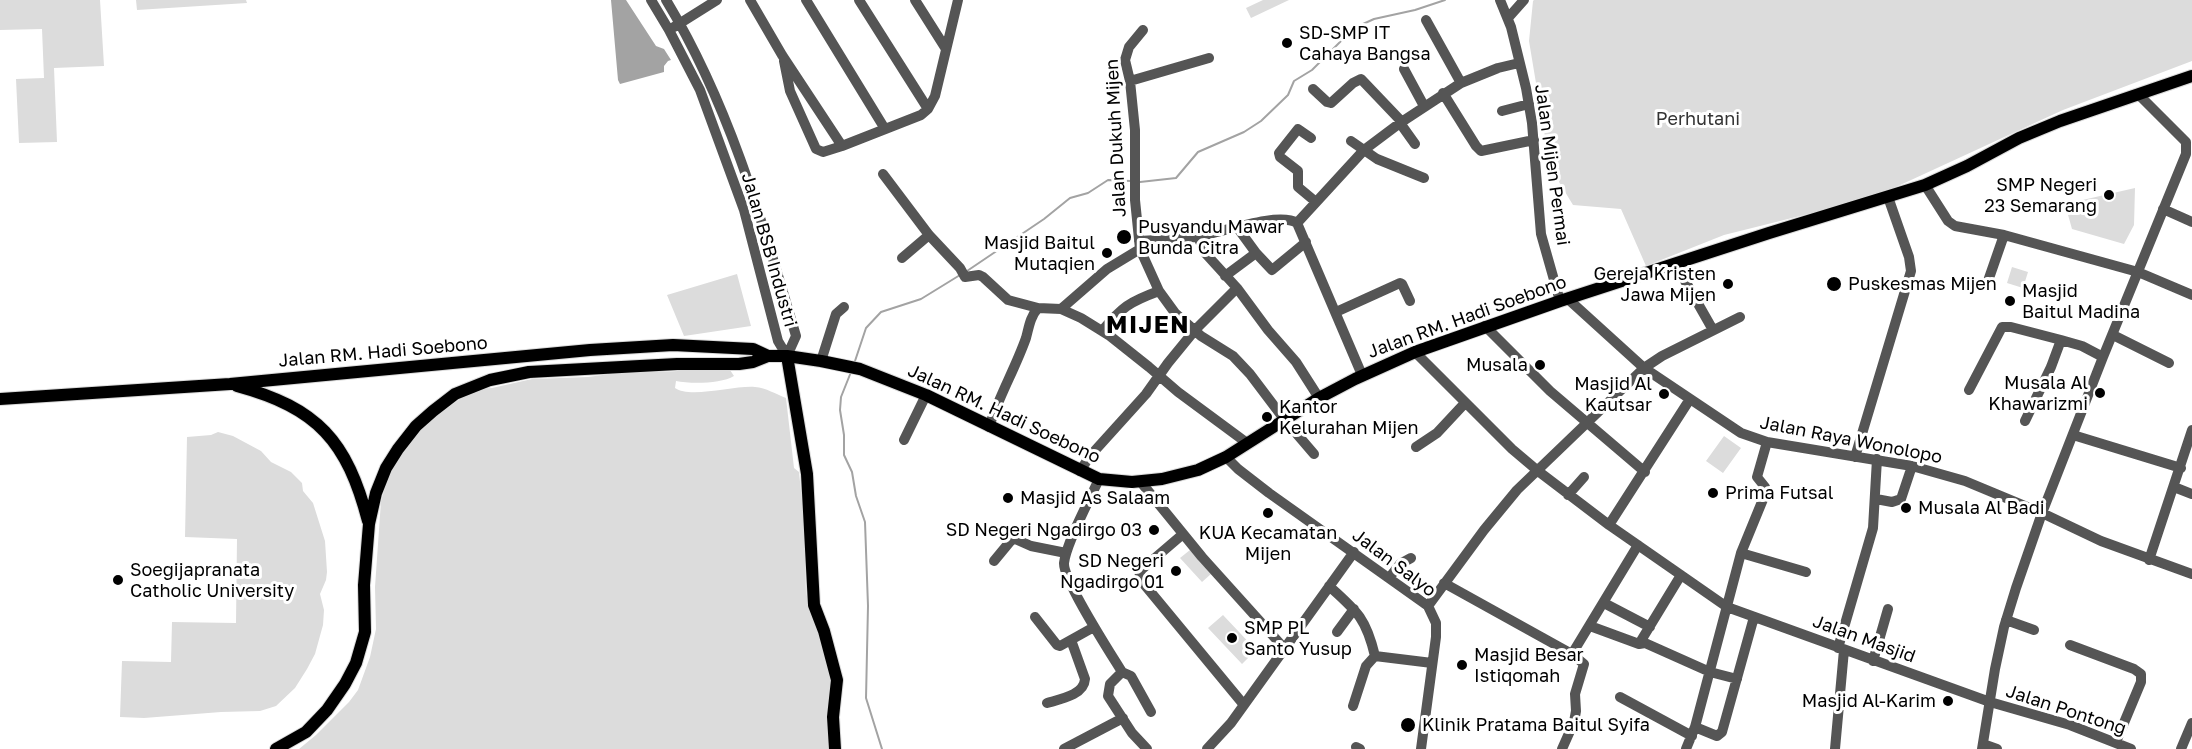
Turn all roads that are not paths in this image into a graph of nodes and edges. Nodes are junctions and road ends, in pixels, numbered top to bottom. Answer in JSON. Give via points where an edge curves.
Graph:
{"nodes":[{"id":1,"x":651,"y":0,"type":"edge"},
{"id":2,"x":666,"y":0,"type":"edge"},
{"id":3,"x":704,"y":0,"type":"edge"},
{"id":4,"x":717,"y":0,"type":"edge"},
{"id":5,"x":750,"y":0,"type":"edge"},
{"id":6,"x":806,"y":0,"type":"edge"},
{"id":7,"x":859,"y":0,"type":"edge"},
{"id":8,"x":915,"y":0,"type":"edge"},
{"id":9,"x":958,"y":0,"type":"edge"},
{"id":10,"x":1500,"y":0,"type":"edge"},
{"id":11,"x":1524,"y":0,"type":"edge"},
{"id":12,"x":1508,"y":18,"type":"junction"},
{"id":13,"x":678,"y":20,"type":"junction"},
{"id":14,"x":1426,"y":20,"type":"dead end"},
{"id":15,"x":667,"y":27,"type":"junction"},
{"id":16,"x":1143,"y":30,"type":"dead end"},
{"id":17,"x":946,"y":49,"type":"junction"},
{"id":18,"x":782,"y":55,"type":"junction"},
{"id":19,"x":1209,"y":58,"type":"dead end"},
{"id":20,"x":1520,"y":63,"type":"junction"},
{"id":21,"x":1404,"y":69,"type":"dead end"},
{"id":22,"x":2192,"y":76,"type":"edge"},
{"id":23,"x":1130,"y":81,"type":"junction"},
{"id":24,"x":1461,"y":83,"type":"junction"},
{"id":25,"x":1313,"y":89,"type":"dead end"},
{"id":26,"x":1443,"y":93,"type":"junction"},
{"id":27,"x":2139,"y":95,"type":"junction"},
{"id":28,"x":1529,"y":104,"type":"junction"},
{"id":29,"x":1424,"y":106,"type":"junction"},
{"id":30,"x":928,"y":109,"type":"junction"},
{"id":31,"x":1502,"y":111,"type":"dead end"},
{"id":32,"x":1401,"y":123,"type":"junction"},
{"id":33,"x":885,"y":129,"type":"junction"},
{"id":34,"x":1311,"y":138,"type":"dead end"},
{"id":35,"x":1534,"y":140,"type":"junction"},
{"id":36,"x":1351,"y":141,"type":"dead end"},
{"id":37,"x":1415,"y":144,"type":"dead end"},
{"id":38,"x":842,"y":146,"type":"junction"},
{"id":39,"x":1364,"y":150,"type":"junction"},
{"id":40,"x":2189,"y":155,"type":"edge"},
{"id":41,"x":883,"y":174,"type":"dead end"},
{"id":42,"x":1424,"y":178,"type":"dead end"},
{"id":43,"x":1925,"y":185,"type":"junction"},
{"id":44,"x":1888,"y":197,"type":"junction"},
{"id":45,"x":1316,"y":202,"type":"junction"},
{"id":46,"x":2163,"y":209,"type":"junction"},
{"id":47,"x":2192,"y":222,"type":"edge"},
{"id":48,"x":1297,"y":223,"type":"junction"},
{"id":49,"x":1237,"y":227,"type":"junction"},
{"id":50,"x":929,"y":235,"type":"junction"},
{"id":51,"x":2004,"y":235,"type":"junction"},
{"id":52,"x":1198,"y":237,"type":"junction"},
{"id":53,"x":1306,"y":242,"type":"junction"},
{"id":54,"x":1139,"y":245,"type":"junction"},
{"id":55,"x":1256,"y":253,"type":"junction"},
{"id":56,"x":902,"y":258,"type":"dead end"},
{"id":57,"x":1676,"y":265,"type":"junction"},
{"id":58,"x":2138,"y":272,"type":"junction"},
{"id":59,"x":1225,"y":276,"type":"junction"},
{"id":60,"x":1988,"y":281,"type":"dead end"},
{"id":61,"x":1237,"y":288,"type":"junction"},
{"id":62,"x":1159,"y":291,"type":"junction"},
{"id":63,"x":2191,"y":291,"type":"edge"},
{"id":64,"x":1564,"y":300,"type":"junction"},
{"id":65,"x":1410,"y":301,"type":"dead end"},
{"id":66,"x":844,"y":307,"type":"dead end"},
{"id":67,"x":1038,"y":308,"type":"junction"},
{"id":68,"x":1061,"y":309,"type":"junction"},
{"id":69,"x":1336,"y":312,"type":"junction"},
{"id":70,"x":1740,"y":317,"type":"dead end"},
{"id":71,"x":1485,"y":326,"type":"junction"},
{"id":72,"x":1195,"y":330,"type":"junction"},
{"id":73,"x":1713,"y":330,"type":"junction"},
{"id":74,"x":1102,"y":331,"type":"junction"},
{"id":75,"x":2113,"y":335,"type":"junction"},
{"id":76,"x":2061,"y":340,"type":"junction"},
{"id":77,"x":1415,"y":351,"type":"junction"},
{"id":78,"x":768,"y":356,"type":"junction"},
{"id":79,"x":788,"y":356,"type":"junction"},
{"id":80,"x":2103,"y":357,"type":"junction"},
{"id":81,"x":821,"y":361,"type":"junction"},
{"id":82,"x":2169,"y":363,"type":"dead end"},
{"id":83,"x":1644,"y":368,"type":"junction"},
{"id":84,"x":1362,"y":375,"type":"junction"},
{"id":85,"x":1159,"y":376,"type":"junction"},
{"id":86,"x":230,"y":384,"type":"junction"},
{"id":87,"x":1969,"y":390,"type":"dead end"},
{"id":88,"x":926,"y":395,"type":"junction"},
{"id":89,"x":1319,"y":398,"type":"junction"},
{"id":90,"x":0,"y":399,"type":"edge"},
{"id":91,"x":1690,"y":399,"type":"junction"},
{"id":92,"x":1465,"y":403,"type":"junction"},
{"id":93,"x":1284,"y":419,"type":"junction"},
{"id":94,"x":2025,"y":421,"type":"dead end"},
{"id":95,"x":1586,"y":423,"type":"junction"},
{"id":96,"x":990,"y":427,"type":"junction"},
{"id":97,"x":2192,"y":430,"type":"edge"},
{"id":98,"x":2073,"y":435,"type":"junction"},
{"id":99,"x":904,"y":440,"type":"dead end"},
{"id":100,"x":1767,"y":442,"type":"junction"},
{"id":101,"x":1247,"y":443,"type":"junction"},
{"id":102,"x":1416,"y":447,"type":"dead end"},
{"id":103,"x":1314,"y":454,"type":"dead end"},
{"id":104,"x":1226,"y":457,"type":"junction"},
{"id":105,"x":1856,"y":457,"type":"junction"},
{"id":106,"x":1877,"y":459,"type":"junction"},
{"id":107,"x":1912,"y":466,"type":"junction"},
{"id":108,"x":2181,"y":468,"type":"junction"},
{"id":109,"x":1080,"y":471,"type":"junction"},
{"id":110,"x":1538,"y":471,"type":"junction"},
{"id":111,"x":1645,"y":472,"type":"junction"},
{"id":112,"x":1584,"y":477,"type":"dead end"},
{"id":113,"x":1100,"y":479,"type":"junction"},
{"id":114,"x":1140,"y":481,"type":"junction"},
{"id":115,"x":2174,"y":487,"type":"junction"},
{"id":116,"x":2192,"y":494,"type":"edge"},
{"id":117,"x":1568,"y":495,"type":"junction"},
{"id":118,"x":1876,"y":499,"type":"junction"},
{"id":119,"x":2042,"y":513,"type":"junction"},
{"id":120,"x":369,"y":524,"type":"junction"},
{"id":121,"x":1609,"y":525,"type":"junction"},
{"id":122,"x":1183,"y":534,"type":"junction"},
{"id":123,"x":1638,"y":545,"type":"junction"},
{"id":124,"x":1354,"y":552,"type":"junction"},
{"id":125,"x":1066,"y":553,"type":"junction"},
{"id":126,"x":1741,"y":553,"type":"junction"},
{"id":127,"x":1411,"y":558,"type":"dead end"},
{"id":128,"x":2149,"y":560,"type":"junction"},
{"id":129,"x":994,"y":561,"type":"dead end"},
{"id":130,"x":1806,"y":572,"type":"dead end"},
{"id":131,"x":2192,"y":574,"type":"edge"},
{"id":132,"x":1681,"y":575,"type":"junction"},
{"id":133,"x":1389,"y":578,"type":"junction"},
{"id":134,"x":1444,"y":583,"type":"junction"},
{"id":135,"x":1329,"y":586,"type":"junction"},
{"id":136,"x":1604,"y":603,"type":"junction"},
{"id":137,"x":1428,"y":606,"type":"junction"},
{"id":138,"x":1727,"y":607,"type":"junction"},
{"id":139,"x":1354,"y":609,"type":"junction"},
{"id":140,"x":1888,"y":609,"type":"dead end"},
{"id":141,"x":1035,"y":617,"type":"dead end"},
{"id":142,"x":1754,"y":617,"type":"junction"},
{"id":143,"x":2006,"y":620,"type":"junction"},
{"id":144,"x":1590,"y":626,"type":"junction"},
{"id":145,"x":1094,"y":627,"type":"junction"},
{"id":146,"x":1650,"y":627,"type":"junction"},
{"id":147,"x":2034,"y":630,"type":"dead end"},
{"id":148,"x":1337,"y":632,"type":"dead end"},
{"id":149,"x":1071,"y":640,"type":"junction"},
{"id":150,"x":1640,"y":644,"type":"junction"},
{"id":151,"x":2070,"y":645,"type":"dead end"},
{"id":152,"x":1284,"y":648,"type":"junction"},
{"id":153,"x":1841,"y":649,"type":"junction"},
{"id":154,"x":1572,"y":654,"type":"junction"},
{"id":155,"x":1375,"y":656,"type":"junction"},
{"id":156,"x":1873,"y":661,"type":"junction"},
{"id":157,"x":1432,"y":663,"type":"junction"},
{"id":158,"x":1122,"y":672,"type":"junction"},
{"id":159,"x":1710,"y":672,"type":"junction"},
{"id":160,"x":1737,"y":679,"type":"junction"},
{"id":161,"x":1620,"y":698,"type":"dead end"},
{"id":162,"x":1990,"y":702,"type":"junction"},
{"id":163,"x":1047,"y":703,"type":"dead end"},
{"id":164,"x":1244,"y":705,"type":"junction"},
{"id":165,"x":1353,"y":706,"type":"dead end"},
{"id":166,"x":1150,"y":712,"type":"dead end"},
{"id":167,"x":1123,"y":718,"type":"junction"},
{"id":168,"x":2192,"y":723,"type":"edge"},
{"id":169,"x":1694,"y":732,"type":"junction"},
{"id":170,"x":2116,"y":742,"type":"junction"},
{"id":171,"x":1983,"y":746,"type":"edge"},
{"id":172,"x":276,"y":749,"type":"edge"},
{"id":173,"x":835,"y":749,"type":"edge"},
{"id":174,"x":1064,"y":749,"type":"edge"},
{"id":175,"x":1147,"y":749,"type":"edge"},
{"id":176,"x":1207,"y":749,"type":"edge"},
{"id":177,"x":1421,"y":749,"type":"edge"},
{"id":178,"x":1562,"y":749,"type":"edge"},
{"id":179,"x":1686,"y":749,"type":"edge"},
{"id":180,"x":1835,"y":749,"type":"edge"},
{"id":181,"x":1996,"y":749,"type":"edge"},
{"id":182,"x":2131,"y":749,"type":"edge"},
{"id":183,"x":2181,"y":749,"type":"edge"}],
"edges":[{"from":1,"to":15,"type":"street","name":"Jalan BSB Industri"},
{"from":2,"to":13,"type":"street","name":"Jalan BSB Industri"},
{"from":3,"to":13,"type":"street"},
{"from":4,"to":13,"type":"street"},
{"from":5,"to":18,"type":"street"},
{"from":6,"to":33,"type":"street"},
{"from":7,"to":30,"type":"street"},
{"from":8,"to":17,"type":"street"},
{"from":9,"to":17,"type":"street"},
{"from":10,"to":12,"type":"street","name":"Jalan Mijen Permai"},
{"from":11,"to":12,"type":"street"},
{"from":12,"to":20,"type":"street","name":"Jalan Mijen Permai"},
{"from":13,"to":15,"type":"street"},
{"from":13,"to":79,"type":"street","name":"Jalan BSB Industri","via":[[712,86],[759,209],[796,336]]},
{"from":14,"to":24,"type":"street"},
{"from":15,"to":79,"type":"street","name":"Jalan BSB Industri","via":[[700,90],[740,199],[778,341]]},
{"from":16,"to":23,"type":"street","name":"Jalan Dukuh Mijen","via":[[1126,53]]},
{"from":17,"to":30,"type":"street"},
{"from":18,"to":38,"type":"street"},
{"from":18,"to":38,"type":"street","via":[[790,91],[816,149],[823,152]]},
{"from":19,"to":23,"type":"street"},
{"from":20,"to":24,"type":"street"},
{"from":20,"to":28,"type":"street","name":"Jalan Mijen Permai"},
{"from":21,"to":29,"type":"street"},
{"from":22,"to":27,"type":"main road","name":"Jalan RM. Hadi Soebono"},
{"from":23,"to":54,"type":"street","name":"Jalan Dukuh Mijen"},
{"from":24,"to":26,"type":"street"},
{"from":25,"to":32,"type":"street","via":[[1331,103],[1361,79]]},
{"from":26,"to":29,"type":"street"},
{"from":26,"to":35,"type":"street","via":[[1481,151]]},
{"from":27,"to":40,"type":"street","via":[[2186,142]]},
{"from":27,"to":43,"type":"main road","name":"Jalan RM. Hadi Soebono","via":[[2060,120]]},
{"from":28,"to":31,"type":"street"},
{"from":28,"to":35,"type":"street","name":"Jalan Mijen Permai"},
{"from":29,"to":32,"type":"street"},
{"from":30,"to":33,"type":"street"},
{"from":32,"to":37,"type":"street"},
{"from":32,"to":39,"type":"street"},
{"from":33,"to":38,"type":"street"},
{"from":34,"to":45,"type":"street","via":[[1298,129],[1279,153],[1298,171],[1298,187]]},
{"from":35,"to":64,"type":"street","name":"Jalan Mijen Permai","via":[[1541,234]]},
{"from":36,"to":39,"type":"street"},
{"from":39,"to":42,"type":"street"},
{"from":39,"to":45,"type":"street"},
{"from":40,"to":46,"type":"street"},
{"from":41,"to":50,"type":"street"},
{"from":43,"to":44,"type":"main road","name":"Jalan RM. Hadi Soebono"},
{"from":43,"to":51,"type":"street","via":[[1951,224]]},
{"from":44,"to":57,"type":"main road","name":"Jalan RM. Hadi Soebono"},
{"from":44,"to":105,"type":"street","via":[[1911,271]]},
{"from":45,"to":48,"type":"street"},
{"from":46,"to":47,"type":"street"},
{"from":46,"to":58,"type":"street"},
{"from":48,"to":49,"type":"street","via":[[1269,221]]},
{"from":48,"to":53,"type":"street"},
{"from":49,"to":52,"type":"street"},
{"from":49,"to":55,"type":"street"},
{"from":50,"to":56,"type":"street"},
{"from":50,"to":67,"type":"street","via":[[963,272],[986,279],[1008,300]]},
{"from":51,"to":58,"type":"street"},
{"from":51,"to":60,"type":"street"},
{"from":52,"to":54,"type":"street"},
{"from":52,"to":59,"type":"street","via":[[1206,254]]},
{"from":53,"to":55,"type":"street","via":[[1272,270]]},
{"from":53,"to":69,"type":"street"},
{"from":54,"to":62,"type":"street","name":"Jalan Dukuh Mijen"},
{"from":54,"to":68,"type":"street"},
{"from":55,"to":59,"type":"street"},
{"from":57,"to":64,"type":"main road","name":"Jalan RM. Hadi Soebono"},
{"from":57,"to":73,"type":"street"},
{"from":58,"to":63,"type":"street"},
{"from":58,"to":75,"type":"street"},
{"from":59,"to":61,"type":"street"},
{"from":61,"to":72,"type":"street"},
{"from":61,"to":89,"type":"street","via":[[1296,362]]},
{"from":62,"to":72,"type":"street","name":"Jalan Dukuh Mijen","via":[[1175,313]]},
{"from":62,"to":74,"type":"street","via":[[1120,309]]},
{"from":64,"to":71,"type":"main road","name":"Jalan RM. Hadi Soebono"},
{"from":64,"to":83,"type":"street","name":"Jalan Raya Wonolopo"},
{"from":65,"to":69,"type":"street","via":[[1400,283]]},
{"from":66,"to":81,"type":"street","via":[[836,314]]},
{"from":67,"to":68,"type":"street"},
{"from":67,"to":96,"type":"street"},
{"from":68,"to":74,"type":"street"},
{"from":69,"to":84,"type":"street"},
{"from":70,"to":73,"type":"street"},
{"from":71,"to":77,"type":"main road","name":"Jalan RM. Hadi Soebono"},
{"from":71,"to":95,"type":"street"},
{"from":72,"to":85,"type":"street"},
{"from":72,"to":93,"type":"street","name":"Jalan Dukuh Mijen","via":[[1233,356]]},
{"from":73,"to":83,"type":"street"},
{"from":74,"to":85,"type":"street"},
{"from":75,"to":80,"type":"street"},
{"from":75,"to":82,"type":"street"},
{"from":76,"to":80,"type":"street"},
{"from":76,"to":87,"type":"street","via":[[2002,327]]},
{"from":76,"to":94,"type":"street"},
{"from":77,"to":84,"type":"main road","name":"Jalan RM. Hadi Soebono"},
{"from":77,"to":92,"type":"street","name":"Jalan Masjid"},
{"from":78,"to":79,"type":"main road","name":"Jalan RM. Hadi Soebono"},
{"from":78,"to":86,"type":"main road","name":"Jalan RM. Hadi Soebono","via":[[753,349],[661,346]]},
{"from":78,"to":120,"type":"main road","name":"Jalan RM. Hadi Soebono","via":[[739,364],[529,372],[490,380],[455,394],[416,426],[398,449],[386,468]]},
{"from":79,"to":81,"type":"main road","name":"Jalan RM. Hadi Soebono"},
{"from":79,"to":173,"type":"main road","via":[[807,474],[814,605],[837,680]]},
{"from":80,"to":98,"type":"street"},
{"from":81,"to":88,"type":"main road","name":"Jalan RM. Hadi Soebono","via":[[860,369]]},
{"from":83,"to":91,"type":"street","name":"Jalan Raya Wonolopo"},
{"from":83,"to":95,"type":"street"},
{"from":84,"to":89,"type":"main road","name":"Jalan RM. Hadi Soebono"},
{"from":85,"to":101,"type":"street"},
{"from":85,"to":109,"type":"street"},
{"from":86,"to":90,"type":"main road","name":"Jalan RM. Hadi Soebono"},
{"from":86,"to":120,"type":"main road","via":[[270,395],[317,424],[352,470]]},
{"from":88,"to":96,"type":"main road","name":"Jalan RM. Hadi Soebono"},
{"from":88,"to":99,"type":"street"},
{"from":89,"to":93,"type":"main road","name":"Jalan RM. Hadi Soebono"},
{"from":91,"to":100,"type":"street","name":"Jalan Raya Wonolopo","via":[[1741,433]]},
{"from":91,"to":111,"type":"street"},
{"from":92,"to":102,"type":"street","via":[[1437,433]]},
{"from":92,"to":110,"type":"street","name":"Jalan Masjid"},
{"from":93,"to":101,"type":"main road","name":"Jalan RM. Hadi Soebono"},
{"from":93,"to":103,"type":"street","name":"Jalan Dukuh Mijen"},
{"from":95,"to":110,"type":"street"},
{"from":95,"to":111,"type":"street"},
{"from":96,"to":109,"type":"main road","name":"Jalan RM. Hadi Soebono"},
{"from":97,"to":108,"type":"street"},
{"from":98,"to":108,"type":"street"},
{"from":98,"to":119,"type":"street"},
{"from":100,"to":105,"type":"street","name":"Jalan Raya Wonolopo"},
{"from":100,"to":126,"type":"street","via":[[1758,477],[1766,492]]},
{"from":101,"to":104,"type":"main road","name":"Jalan RM. Hadi Soebono"},
{"from":104,"to":114,"type":"main road","name":"Jalan RM. Hadi Soebono","via":[[1178,476]]},
{"from":104,"to":124,"type":"street","name":"Jalan Salyo"},
{"from":105,"to":106,"type":"street","name":"Jalan Raya Wonolopo"},
{"from":106,"to":107,"type":"street","name":"Jalan Raya Wonolopo"},
{"from":106,"to":118,"type":"street"},
{"from":107,"to":118,"type":"street","via":[[1901,499]]},
{"from":107,"to":119,"type":"street","name":"Jalan Raya Wonolopo","via":[[1965,481]]},
{"from":108,"to":115,"type":"street"},
{"from":109,"to":113,"type":"main road","name":"Jalan RM. Hadi Soebono"},
{"from":110,"to":117,"type":"street","name":"Jalan Masjid"},
{"from":110,"to":134,"type":"street","via":[[1517,490]]},
{"from":111,"to":121,"type":"street"},
{"from":112,"to":117,"type":"street"},
{"from":113,"to":114,"type":"main road","name":"Jalan RM. Hadi Soebono"},
{"from":113,"to":125,"type":"street"},
{"from":114,"to":122,"type":"street"},
{"from":115,"to":116,"type":"street"},
{"from":115,"to":128,"type":"street"},
{"from":117,"to":121,"type":"street","name":"Jalan Masjid"},
{"from":118,"to":153,"type":"street","via":[[1870,541]]},
{"from":119,"to":128,"type":"street","name":"Jalan Raya Wonolopo"},
{"from":119,"to":143,"type":"street"},
{"from":120,"to":172,"type":"main road","name":"Jalan RM. Hadi Soebono","via":[[365,632],[356,663],[327,710],[306,732]]},
{"from":121,"to":123,"type":"street","name":"Jalan Masjid"},
{"from":122,"to":152,"type":"street"},
{"from":122,"to":164,"type":"street","via":[[1141,570],[1139,578]]},
{"from":123,"to":132,"type":"street","name":"Jalan Masjid"},
{"from":123,"to":136,"type":"street"},
{"from":124,"to":133,"type":"street","name":"Jalan Salyo"},
{"from":124,"to":135,"type":"street"},
{"from":125,"to":129,"type":"street","via":[[1013,538]]},
{"from":125,"to":145,"type":"street","via":[[1064,569]]},
{"from":126,"to":130,"type":"street"},
{"from":126,"to":138,"type":"street"},
{"from":127,"to":133,"type":"street"},
{"from":128,"to":131,"type":"street","name":"Jalan Raya Wonolopo"},
{"from":132,"to":138,"type":"street","name":"Jalan Masjid"},
{"from":132,"to":146,"type":"street"},
{"from":133,"to":137,"type":"street","name":"Jalan Salyo"},
{"from":134,"to":137,"type":"street"},
{"from":134,"to":154,"type":"street"},
{"from":135,"to":139,"type":"street"},
{"from":135,"to":152,"type":"street"},
{"from":136,"to":144,"type":"street"},
{"from":136,"to":146,"type":"street"},
{"from":137,"to":157,"type":"street","name":"Jalan Salyo","via":[[1436,623]]},
{"from":138,"to":142,"type":"street","name":"Jalan Masjid"},
{"from":138,"to":159,"type":"street"},
{"from":139,"to":148,"type":"street"},
{"from":139,"to":155,"type":"street","via":[[1370,634]]},
{"from":140,"to":156,"type":"street"},
{"from":141,"to":149,"type":"street","via":[[1057,645]]},
{"from":142,"to":153,"type":"street","name":"Jalan Masjid"},
{"from":142,"to":160,"type":"street"},
{"from":143,"to":147,"type":"street"},
{"from":143,"to":162,"type":"street"},
{"from":144,"to":150,"type":"street"},
{"from":144,"to":154,"type":"street"},
{"from":145,"to":149,"type":"street"},
{"from":145,"to":158,"type":"street"},
{"from":146,"to":150,"type":"street"},
{"from":149,"to":163,"type":"street","via":[[1085,684],[1066,698]]},
{"from":150,"to":159,"type":"street"},
{"from":151,"to":170,"type":"street","via":[[2141,674]]},
{"from":152,"to":164,"type":"street"},
{"from":153,"to":156,"type":"street","name":"Jalan Masjid"},
{"from":153,"to":180,"type":"street"},
{"from":154,"to":178,"type":"street","via":[[1584,664],[1575,694],[1574,722]]},
{"from":155,"to":157,"type":"street"},
{"from":155,"to":165,"type":"street","via":[[1366,666]]},
{"from":156,"to":162,"type":"street","name":"Jalan Masjid"},
{"from":157,"to":177,"type":"street","name":"Jalan Salyo"},
{"from":158,"to":166,"type":"street","via":[[1131,676]]},
{"from":158,"to":167,"type":"street","via":[[1110,684],[1108,696]]},
{"from":159,"to":160,"type":"street"},
{"from":159,"to":169,"type":"street"},
{"from":160,"to":169,"type":"street","via":[[1720,735]]},
{"from":161,"to":169,"type":"street"},
{"from":162,"to":170,"type":"street","name":"Jalan Pontong","via":[[2070,724]]},
{"from":162,"to":171,"type":"street"},
{"from":164,"to":176,"type":"street"},
{"from":167,"to":174,"type":"street"},
{"from":167,"to":175,"type":"street"},
{"from":168,"to":183,"type":"street"},
{"from":169,"to":179,"type":"street"},
{"from":170,"to":182,"type":"street","name":"Jalan Pontong"},
{"from":171,"to":181,"type":"street"}]}
